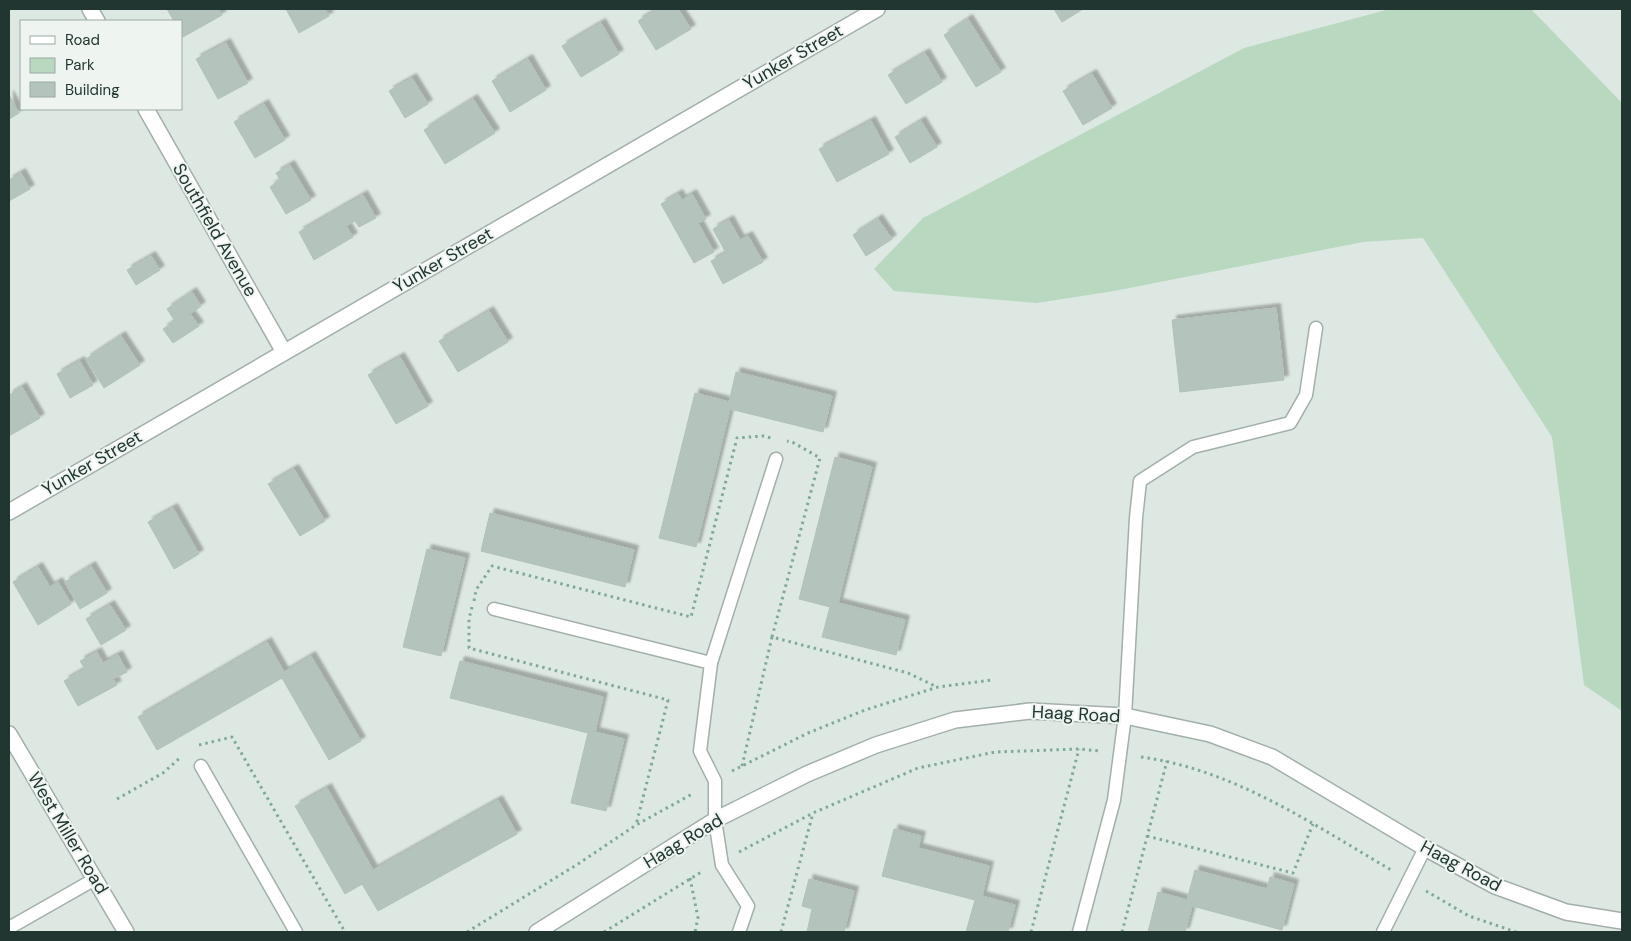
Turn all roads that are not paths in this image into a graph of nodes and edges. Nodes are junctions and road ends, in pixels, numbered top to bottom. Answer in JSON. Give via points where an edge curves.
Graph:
{"nodes":[{"id":1,"x":90,"y":9,"type":"edge"},
{"id":2,"x":877,"y":9,"type":"edge"},
{"id":3,"x":96,"y":20,"type":"edge"},
{"id":4,"x":147,"y":110,"type":"edge"},
{"id":5,"x":1316,"y":328,"type":"dead end"},
{"id":6,"x":284,"y":352,"type":"junction"},
{"id":7,"x":776,"y":458,"type":"dead end"},
{"id":8,"x":9,"y":512,"type":"edge"},
{"id":9,"x":494,"y":609,"type":"dead end"},
{"id":10,"x":711,"y":663,"type":"junction"},
{"id":11,"x":1124,"y":716,"type":"junction"},
{"id":12,"x":9,"y":734,"type":"edge"},
{"id":13,"x":201,"y":766,"type":"dead end"},
{"id":14,"x":716,"y":820,"type":"junction"},
{"id":15,"x":1425,"y":848,"type":"junction"},
{"id":16,"x":95,"y":879,"type":"junction"},
{"id":17,"x":1622,"y":921,"type":"edge"},
{"id":18,"x":9,"y":928,"type":"edge"},
{"id":19,"x":126,"y":932,"type":"edge"},
{"id":20,"x":296,"y":932,"type":"edge"},
{"id":21,"x":537,"y":932,"type":"edge"},
{"id":22,"x":739,"y":932,"type":"edge"},
{"id":23,"x":1079,"y":932,"type":"edge"},
{"id":24,"x":1383,"y":932,"type":"edge"}],
"edges":[{"from":1,"to":3,"type":"street"},
{"from":2,"to":6,"type":"street","name":"Yunker Street"},
{"from":4,"to":6,"type":"street","name":"Southfield Avenue"},
{"from":5,"to":11,"type":"lane","via":[[1306,395],[1290,423],[1193,447],[1140,481]]},
{"from":6,"to":8,"type":"street","name":"Yunker Street"},
{"from":7,"to":10,"type":"lane"},
{"from":9,"to":10,"type":"lane"},
{"from":10,"to":14,"type":"lane","via":[[700,751],[715,781]]},
{"from":11,"to":14,"type":"street","name":"Haag Road","via":[[1030,711],[955,720],[876,745],[807,774]]},
{"from":11,"to":15,"type":"street","name":"Haag Road","via":[[1210,734],[1272,758]]},
{"from":11,"to":23,"type":"lane","via":[[1114,800]]},
{"from":12,"to":16,"type":"street","name":"West Miller Road"},
{"from":13,"to":20,"type":"lane"},
{"from":14,"to":21,"type":"street","name":"Haag Road"},
{"from":14,"to":22,"type":"lane","via":[[722,864],[748,906]]},
{"from":15,"to":17,"type":"street","name":"Haag Road","via":[[1495,886],[1566,912]]},
{"from":15,"to":24,"type":"lane"},
{"from":16,"to":18,"type":"lane"},
{"from":16,"to":19,"type":"street","name":"West Miller Road"}]}
